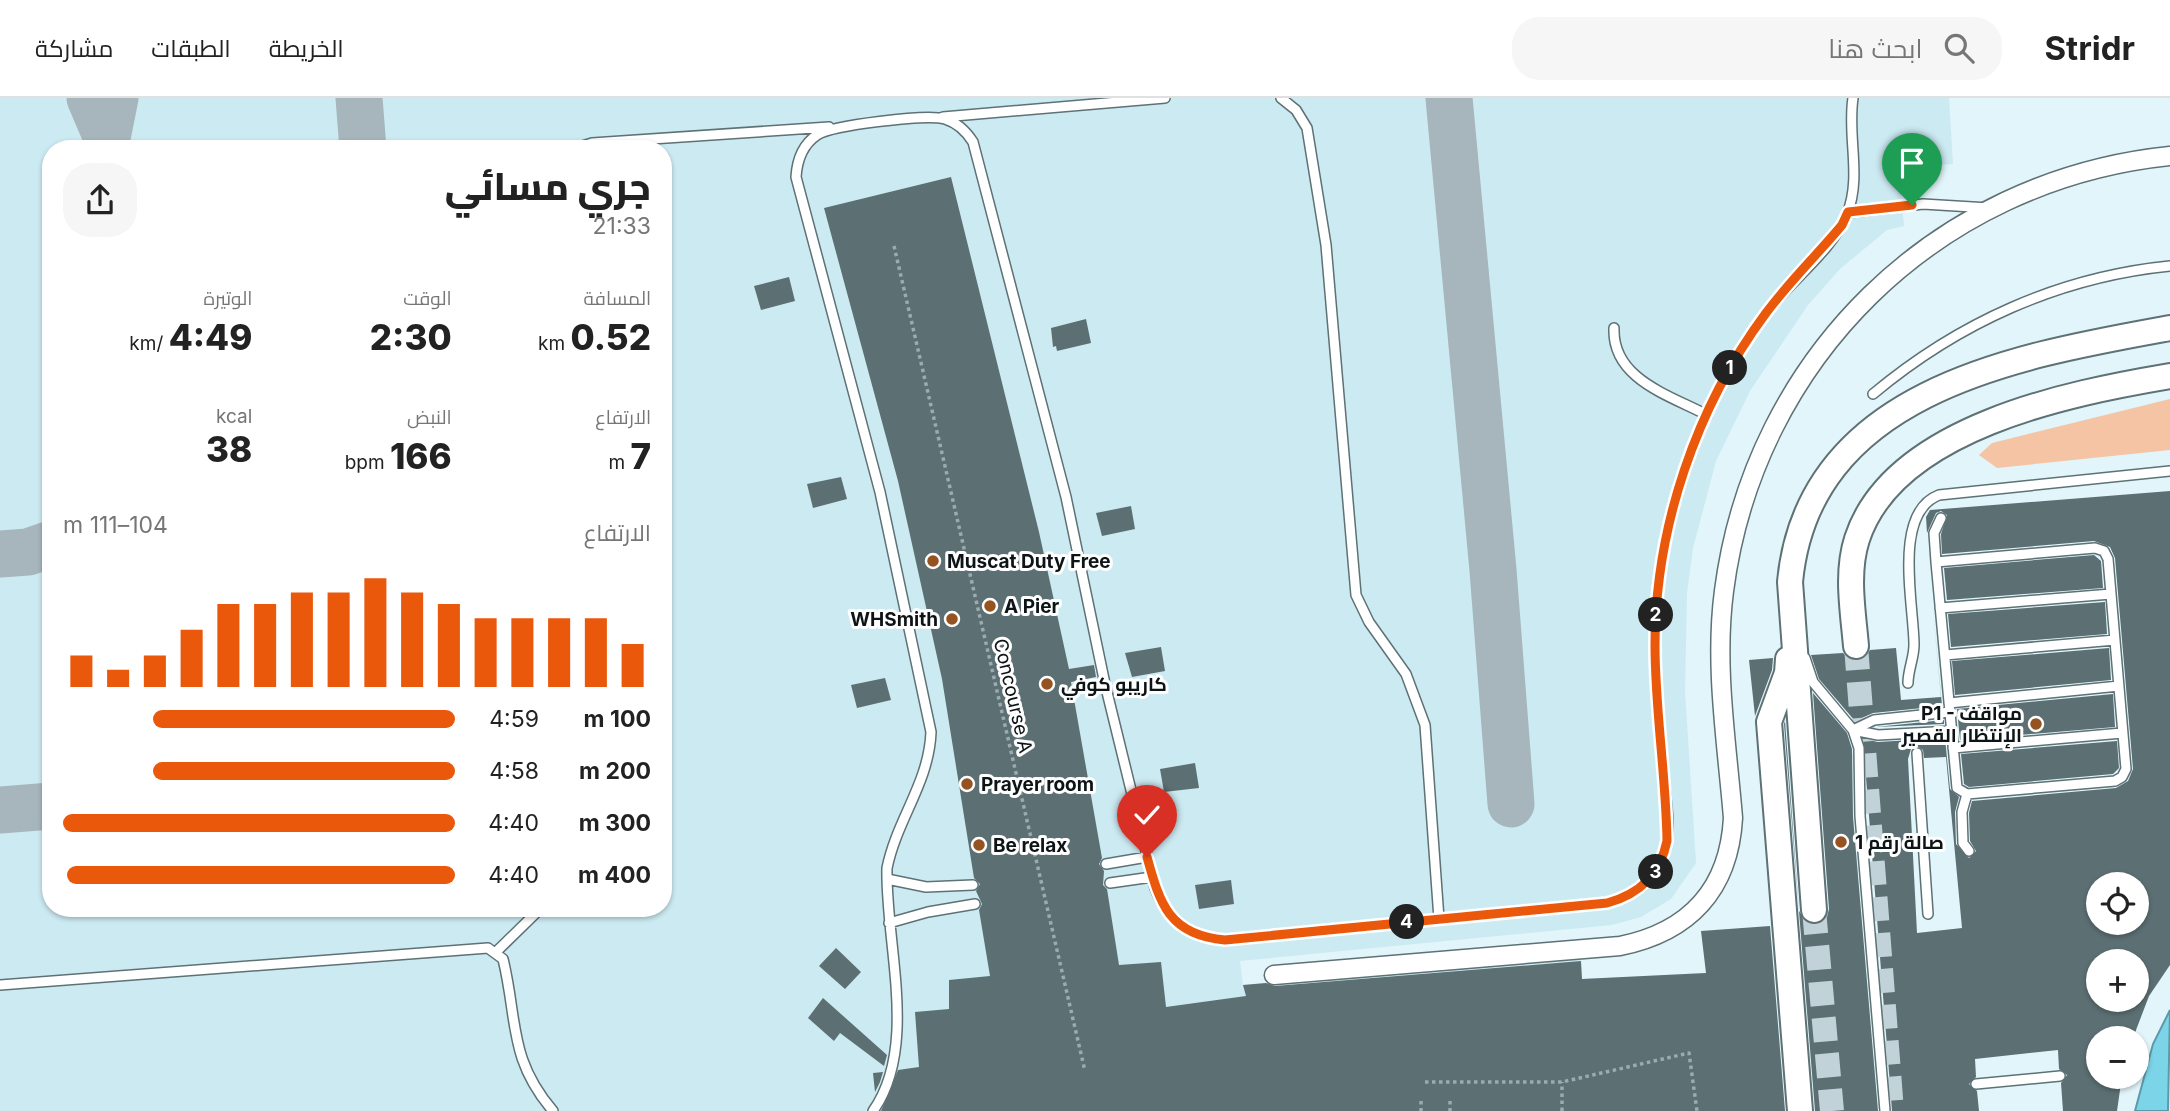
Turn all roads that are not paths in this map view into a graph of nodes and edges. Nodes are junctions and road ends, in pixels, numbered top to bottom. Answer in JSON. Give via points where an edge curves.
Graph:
{"nodes":[{"id":1,"x":1165,"y":98,"type":"edge"},
{"id":2,"x":1281,"y":98,"type":"edge"},
{"id":3,"x":1853,"y":98,"type":"edge"},
{"id":4,"x":935,"y":118,"type":"junction"},
{"id":5,"x":839,"y":127,"type":"junction"},
{"id":6,"x":638,"y":140,"type":"edge"},
{"id":7,"x":2170,"y":156,"type":"edge"},
{"id":8,"x":1994,"y":208,"type":"junction"},
{"id":9,"x":1848,"y":212,"type":"junction"},
{"id":10,"x":2170,"y":266,"type":"edge"},
{"id":11,"x":1614,"y":328,"type":"dead end"},
{"id":12,"x":2170,"y":328,"type":"edge"},
{"id":13,"x":2170,"y":376,"type":"edge"},
{"id":14,"x":1873,"y":394,"type":"dead end"},
{"id":15,"x":1707,"y":415,"type":"junction"},
{"id":16,"x":2170,"y":471,"type":"edge"},
{"id":17,"x":1941,"y":518,"type":"dead end"},
{"id":18,"x":1936,"y":562,"type":"junction"},
{"id":19,"x":2111,"y":594,"type":"junction"},
{"id":20,"x":1940,"y":608,"type":"junction"},
{"id":21,"x":1792,"y":620,"type":"junction"},
{"id":22,"x":2115,"y":640,"type":"junction"},
{"id":23,"x":1856,"y":646,"type":"tunnel mouth"},
{"id":24,"x":1945,"y":655,"type":"junction"},
{"id":25,"x":1908,"y":683,"type":"dead end"},
{"id":26,"x":2119,"y":686,"type":"junction"},
{"id":27,"x":1949,"y":708,"type":"junction"},
{"id":28,"x":1853,"y":730,"type":"junction"},
{"id":29,"x":1952,"y":732,"type":"junction"},
{"id":30,"x":2122,"y":733,"type":"junction"},
{"id":31,"x":1953,"y":748,"type":"junction"},
{"id":32,"x":1917,"y":753,"type":"dead end"},
{"id":33,"x":1967,"y":794,"type":"junction"},
{"id":34,"x":1969,"y":851,"type":"dead end"},
{"id":35,"x":1147,"y":857,"type":"junction"},
{"id":36,"x":1106,"y":864,"type":"dead end"},
{"id":37,"x":1152,"y":877,"type":"junction"},
{"id":38,"x":887,"y":879,"type":"junction"},
{"id":39,"x":1110,"y":883,"type":"dead end"},
{"id":40,"x":973,"y":885,"type":"dead end"},
{"id":41,"x":975,"y":904,"type":"dead end"},
{"id":42,"x":1814,"y":909,"type":"tunnel mouth"},
{"id":43,"x":1928,"y":914,"type":"dead end"},
{"id":44,"x":532,"y":917,"type":"edge"},
{"id":45,"x":1439,"y":919,"type":"junction"},
{"id":46,"x":889,"y":923,"type":"junction"},
{"id":47,"x":496,"y":952,"type":"junction"},
{"id":48,"x":1273,"y":975,"type":"dead end"},
{"id":49,"x":0,"y":985,"type":"edge"},
{"id":50,"x":2060,"y":1076,"type":"dead end"},
{"id":51,"x":1976,"y":1084,"type":"dead end"},
{"id":52,"x":553,"y":1111,"type":"edge"},
{"id":53,"x":873,"y":1111,"type":"edge"},
{"id":54,"x":1800,"y":1111,"type":"edge"},
{"id":55,"x":1885,"y":1111,"type":"edge"}],
"edges":[{"from":1,"to":4,"type":"lane"},
{"from":2,"to":45,"type":"lane","via":[[1307,128],[1326,244],[1356,595],[1368,622],[1406,674],[1425,725]]},
{"from":3,"to":9,"type":"lane","via":[[1854,187]]},
{"from":4,"to":5,"type":"lane"},
{"from":4,"to":35,"type":"lane","via":[[961,128],[977,151],[1066,497]]},
{"from":5,"to":6,"type":"lane"},
{"from":5,"to":38,"type":"lane","via":[[807,144],[796,177],[880,492],[931,732],[927,768],[892,845]]},
{"from":7,"to":8,"type":"street","via":[[2095,169]]},
{"from":8,"to":9,"type":"lane","via":[[1923,204]]},
{"from":8,"to":48,"type":"street","via":[[1933,245],[1862,303],[1810,362],[1765,440],[1736,524],[1722,615],[1732,839],[1719,878],[1694,912],[1660,935],[1620,946]]},
{"from":9,"to":15,"type":"lane","via":[[1758,324]]},
{"from":10,"to":14,"type":"lane","via":[[2087,281],[2018,304],[1952,337]]},
{"from":11,"to":15,"type":"lane","via":[[1616,350],[1630,373]]},
{"from":12,"to":21,"type":"street","via":[[2074,348],[1967,378],[1911,403],[1861,438],[1822,480],[1799,529],[1790,582]]},
{"from":13,"to":23,"type":"street","via":[[2071,397],[1983,426],[1914,463],[1895,479],[1866,518],[1857,540],[1852,583]]},
{"from":15,"to":45,"type":"lane","via":[[1674,504],[1658,587],[1656,671],[1667,841],[1657,870],[1636,892],[1607,903]]},
{"from":16,"to":25,"type":"lane","via":[[1939,495],[1927,501],[1914,518],[1909,540],[1914,646]]},
{"from":17,"to":18,"type":"lane","via":[[1934,533]]},
{"from":18,"to":19,"type":"lane","via":[[2099,549],[2108,559]]},
{"from":18,"to":20,"type":"lane"},
{"from":19,"to":20,"type":"lane"},
{"from":19,"to":22,"type":"lane"},
{"from":20,"to":24,"type":"lane"},
{"from":21,"to":28,"type":"lane","via":[[1813,682]]},
{"from":21,"to":42,"type":"street"},
{"from":21,"to":54,"type":"street","via":[[1787,673],[1769,722]]},
{"from":22,"to":24,"type":"lane"},
{"from":22,"to":26,"type":"lane"},
{"from":24,"to":27,"type":"lane"},
{"from":26,"to":27,"type":"lane"},
{"from":26,"to":30,"type":"lane"},
{"from":27,"to":28,"type":"lane","via":[[1874,720]]},
{"from":27,"to":29,"type":"lane"},
{"from":28,"to":29,"type":"lane","via":[[1878,736]]},
{"from":28,"to":55,"type":"lane","via":[[1860,755],[1860,816]]},
{"from":29,"to":31,"type":"lane"},
{"from":30,"to":31,"type":"lane"},
{"from":30,"to":33,"type":"lane","via":[[2126,769],[2119,780]]},
{"from":31,"to":33,"type":"lane","via":[[1957,788]]},
{"from":32,"to":43,"type":"lane"},
{"from":33,"to":34,"type":"lane","via":[[1962,812],[1963,843]]},
{"from":35,"to":36,"type":"lane"},
{"from":35,"to":37,"type":"lane"},
{"from":37,"to":39,"type":"lane"},
{"from":37,"to":45,"type":"lane","via":[[1169,916],[1194,934],[1209,938]]},
{"from":38,"to":40,"type":"lane","via":[[926,887]]},
{"from":38,"to":46,"type":"lane"},
{"from":41,"to":46,"type":"lane"},
{"from":44,"to":47,"type":"lane"},
{"from":46,"to":53,"type":"lane","via":[[897,1041],[889,1084]]},
{"from":47,"to":49,"type":"lane","via":[[488,948],[438,950]]},
{"from":47,"to":52,"type":"lane","via":[[505,969],[517,1048],[532,1083]]},
{"from":50,"to":51,"type":"lane"}]}
